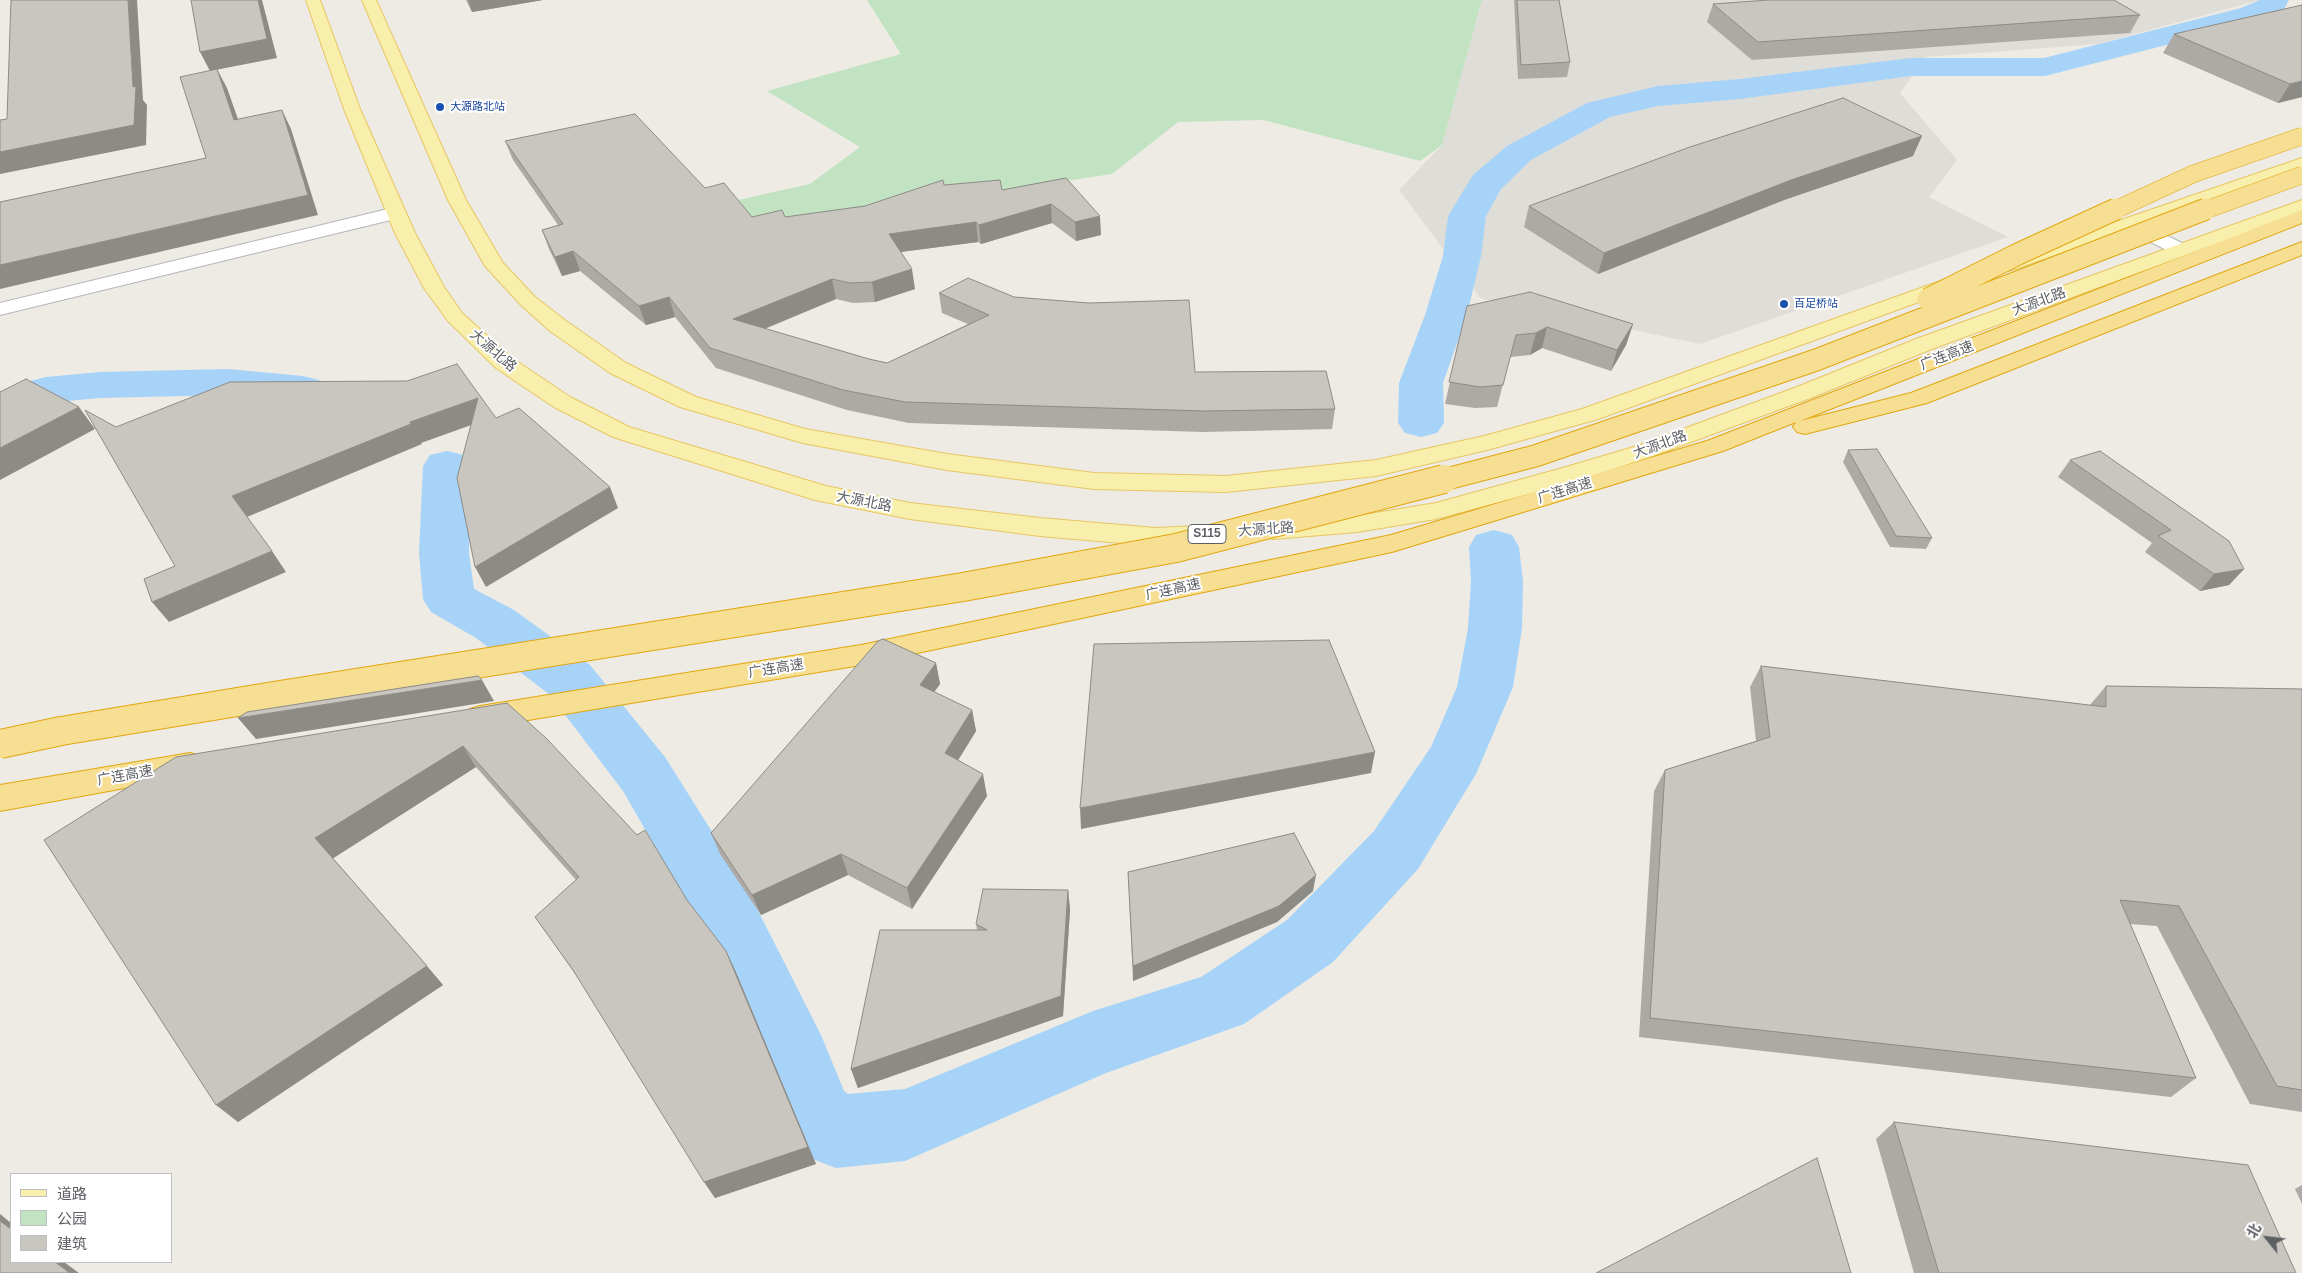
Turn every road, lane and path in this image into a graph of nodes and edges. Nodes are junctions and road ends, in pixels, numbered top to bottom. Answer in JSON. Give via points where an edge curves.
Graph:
{"nodes":[{"id":1,"x":313,"y":0,"type":"edge"},
{"id":2,"x":369,"y":0,"type":"edge"},
{"id":3,"x":2302,"y":136,"type":"edge"},
{"id":4,"x":2302,"y":163,"type":"edge"},
{"id":5,"x":2302,"y":175,"type":"edge"},
{"id":6,"x":2302,"y":206,"type":"edge"},
{"id":7,"x":396,"y":213,"type":"junction"},
{"id":8,"x":2302,"y":216,"type":"edge"},
{"id":9,"x":2131,"y":224,"type":"junction"},
{"id":10,"x":2302,"y":248,"type":"edge"},
{"id":11,"x":2181,"y":250,"type":"junction"},
{"id":12,"x":0,"y":309,"type":"edge"},
{"id":13,"x":1796,"y":366,"type":"junction"},
{"id":14,"x":1639,"y":469,"type":"junction"},
{"id":15,"x":460,"y":720,"type":"edge"},
{"id":16,"x":0,"y":744,"type":"edge"},
{"id":17,"x":216,"y":760,"type":"edge"},
{"id":18,"x":0,"y":798,"type":"edge"}],
"edges":[{"from":1,"to":7,"type":"main road","name":"大源北路","number":"S115","via":[[336,68]]},
{"from":2,"to":9,"type":"main road","via":[[457,200],[495,266],[528,301],[558,326],[618,368],[688,402],[803,436],[947,462],[1094,481],[1226,484],[1376,468],[1487,443],[1590,414],[1900,300]]},
{"from":3,"to":13,"type":"highway","bridge":true,"via":[[2193,174],[2018,254]]},
{"from":4,"to":9,"type":"main road"},
{"from":5,"to":13,"type":"highway","bridge":true},
{"from":6,"to":11,"type":"main road","name":"大源北路","number":"S115"},
{"from":7,"to":11,"type":"main road","name":"大源北路","number":"S115","via":[[434,288],[455,317],[504,362],[562,402],[622,432],[824,494],[910,511],[1040,528],[1156,537],[1358,524],[1436,511],[1568,475],[1805,392],[1924,344]]},
{"from":7,"to":12,"type":"street"},
{"from":8,"to":14,"type":"highway","name":"广连高速","via":[[1715,446]]},
{"from":9,"to":11,"type":"street"},
{"from":10,"to":14,"type":"highway","via":[[1919,398]]},
{"from":13,"to":16,"type":"highway","bridge":true,"via":[[1535,456],[1176,548],[963,587],[270,696]]},
{"from":14,"to":15,"type":"highway","name":"广连高速","via":[[1373,548],[861,655]]},
{"from":17,"to":18,"type":"highway","name":"广连高速"}]}
